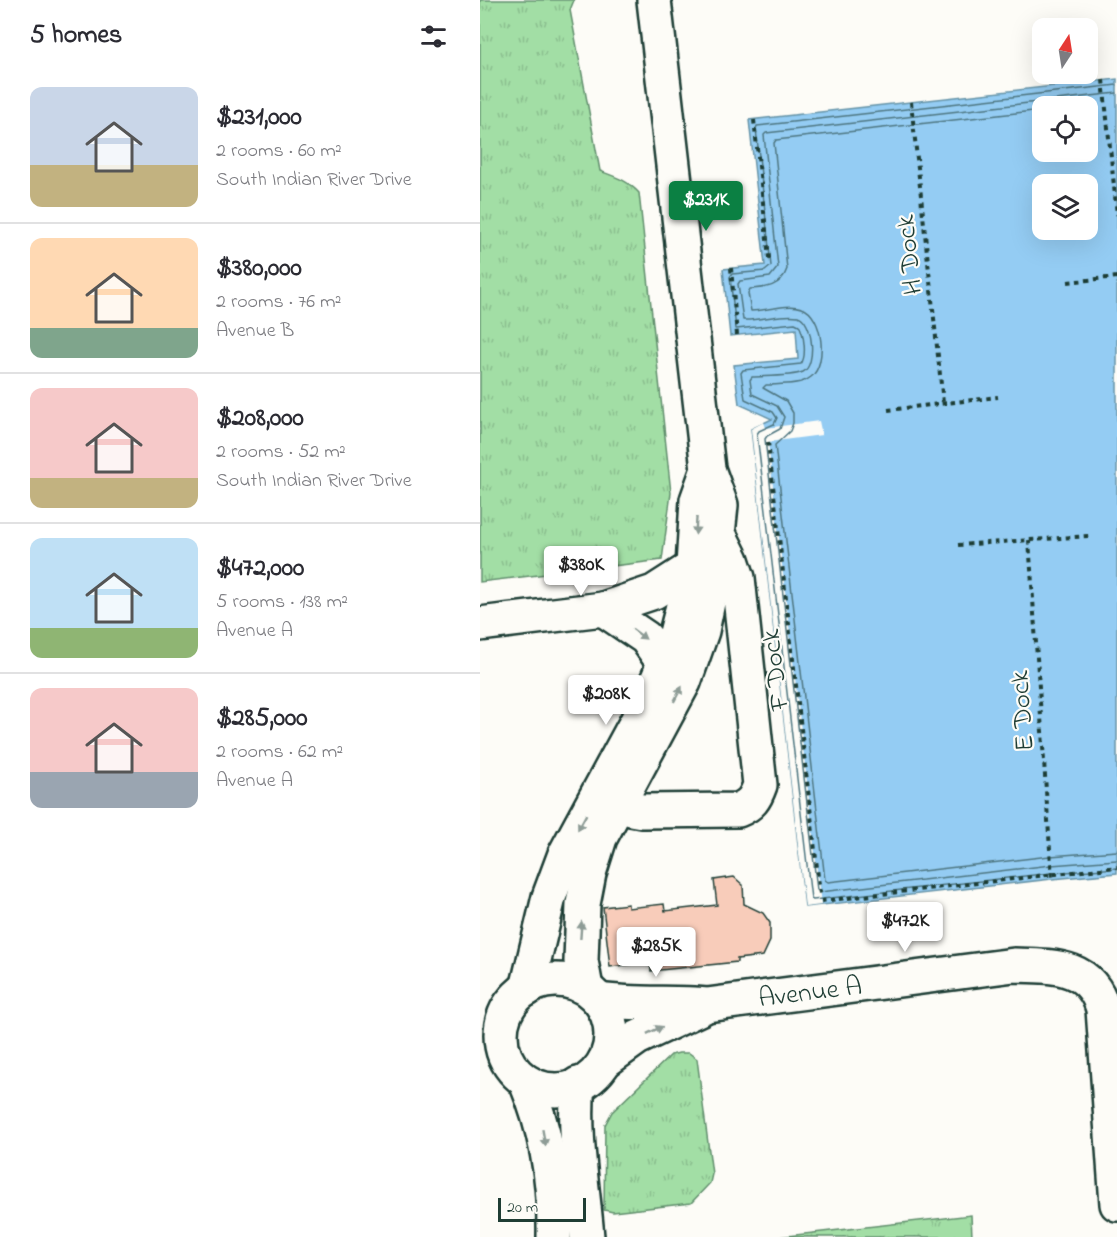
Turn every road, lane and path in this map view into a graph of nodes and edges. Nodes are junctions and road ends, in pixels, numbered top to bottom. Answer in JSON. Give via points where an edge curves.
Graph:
{"nodes":[{"id":1,"x":654,"y":0,"type":"edge"},
{"id":2,"x":1103,"y":80,"type":"dead end"},
{"id":3,"x":911,"y":102,"type":"dead end"},
{"id":4,"x":754,"y":120,"type":"dead end"},
{"id":5,"x":1117,"y":215,"type":"edge"},
{"id":6,"x":767,"y":258,"type":"dead end"},
{"id":7,"x":731,"y":268,"type":"dead end"},
{"id":8,"x":1117,"y":277,"type":"edge"},
{"id":9,"x":1068,"y":282,"type":"dead end"},
{"id":10,"x":737,"y":335,"type":"dead end"},
{"id":11,"x":998,"y":397,"type":"dead end"},
{"id":12,"x":943,"y":403,"type":"junction"},
{"id":13,"x":888,"y":410,"type":"dead end"},
{"id":14,"x":768,"y":442,"type":"dead end"},
{"id":15,"x":708,"y":469,"type":"junction"},
{"id":16,"x":718,"y":534,"type":"junction"},
{"id":17,"x":1089,"y":536,"type":"dead end"},
{"id":18,"x":1029,"y":540,"type":"junction"},
{"id":19,"x":958,"y":545,"type":"dead end"},
{"id":20,"x":693,"y":567,"type":"junction"},
{"id":21,"x":603,"y":609,"type":"junction"},
{"id":22,"x":480,"y":624,"type":"edge"},
{"id":23,"x":665,"y":665,"type":"junction"},
{"id":24,"x":609,"y":798,"type":"junction"},
{"id":25,"x":1117,"y":867,"type":"edge"},
{"id":26,"x":1052,"y":876,"type":"junction"},
{"id":27,"x":820,"y":894,"type":"dead end"},
{"id":28,"x":821,"y":901,"type":"dead end"},
{"id":29,"x":593,"y":994,"type":"junction"},
{"id":30,"x":505,"y":1003,"type":"edge"},
{"id":31,"x":707,"y":1005,"type":"junction"},
{"id":32,"x":492,"y":1053,"type":"edge"},
{"id":33,"x":605,"y":1061,"type":"junction"},
{"id":34,"x":526,"y":1082,"type":"junction"},
{"id":35,"x":578,"y":1084,"type":"junction"},
{"id":36,"x":1117,"y":1204,"type":"edge"},
{"id":37,"x":579,"y":1236,"type":"edge"},
{"id":38,"x":555,"y":1237,"type":"edge"}],
"edges":[{"from":1,"to":15,"type":"street"},
{"from":2,"to":5,"type":"path"},
{"from":3,"to":12,"type":"path","name":"H Dock"},
{"from":4,"to":6,"type":"path"},
{"from":7,"to":10,"type":"path"},
{"from":8,"to":9,"type":"path"},
{"from":11,"to":12,"type":"path"},
{"from":12,"to":13,"type":"path"},
{"from":14,"to":27,"type":"path","name":"F Dock"},
{"from":15,"to":16,"type":"street","via":[[721,505]]},
{"from":15,"to":20,"type":"street","one_way":true,"via":[[697,500]]},
{"from":24,"to":16,"type":"street","one_way":true,"via":[[684,682],[702,630]]},
{"from":16,"to":24,"type":"street","via":[[738,578],[760,785],[756,798],[738,810],[642,811]]},
{"from":17,"to":18,"type":"path"},
{"from":18,"to":19,"type":"path"},
{"from":18,"to":26,"type":"path","name":"E Dock"},
{"from":20,"to":21,"type":"street","via":[[654,592]]},
{"from":20,"to":23,"type":"street"},
{"from":21,"to":22,"type":"street"},
{"from":21,"to":23,"type":"street","one_way":true,"via":[[646,638]]},
{"from":23,"to":24,"type":"street"},
{"from":29,"to":24,"type":"street","one_way":true,"via":[[580,961],[583,904]]},
{"from":24,"to":30,"type":"street","one_way":true,"via":[[565,854]]},
{"from":25,"to":26,"type":"path"},
{"from":26,"to":28,"type":"path"},
{"from":29,"to":30,"type":"street","via":[[569,982],[555,981]]},
{"from":29,"to":31,"type":"street","name":"Avenue A","via":[[627,1004]]},
{"from":29,"to":33,"type":"street","via":[[609,1013],[612,1029]]},
{"from":30,"to":32,"type":"street","via":[[501,1039]]},
{"from":33,"to":31,"type":"street","name":"Avenue A","one_way":true,"via":[[637,1038]]},
{"from":31,"to":36,"type":"street","name":"Avenue A","via":[[1014,965],[1070,969],[1088,981],[1099,995],[1103,1009]]},
{"from":32,"to":34,"type":"street"},
{"from":33,"to":35,"type":"street"},
{"from":34,"to":35,"type":"street","via":[[544,1089]]},
{"from":34,"to":38,"type":"street","one_way":true,"via":[[543,1134]]},
{"from":35,"to":37,"type":"street"}]}
